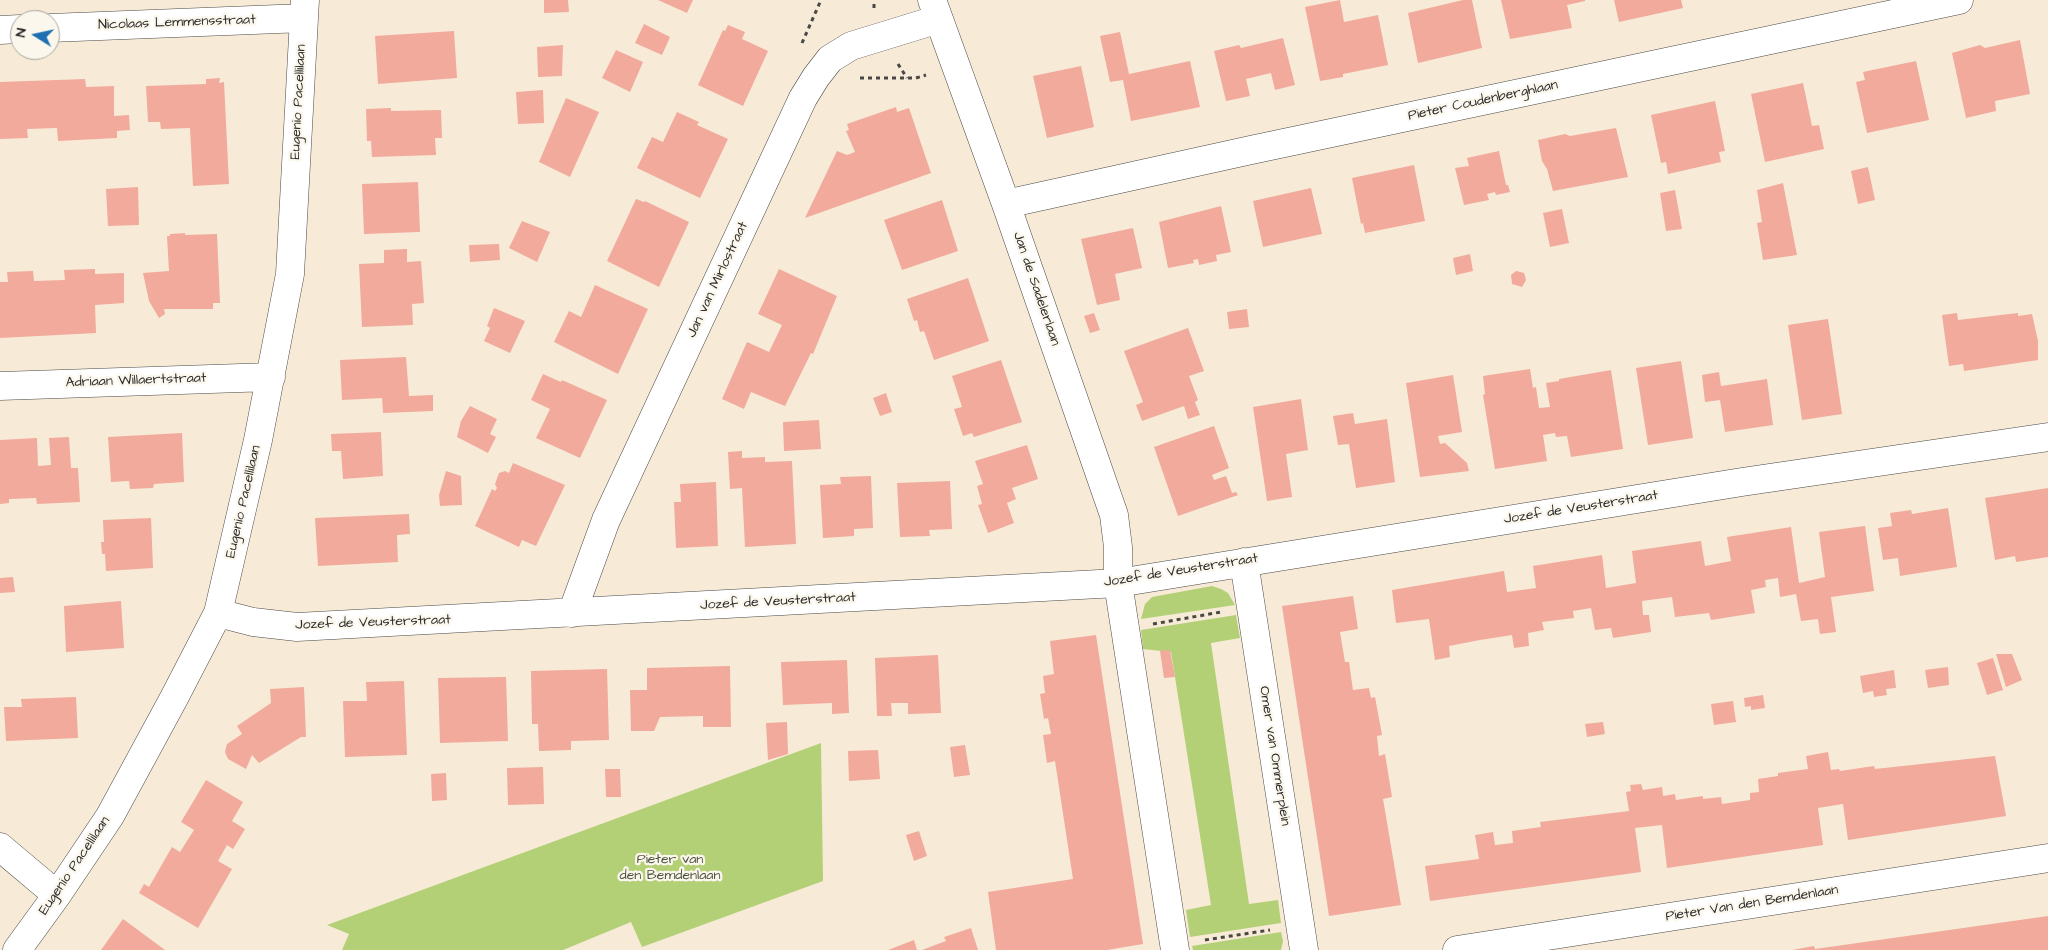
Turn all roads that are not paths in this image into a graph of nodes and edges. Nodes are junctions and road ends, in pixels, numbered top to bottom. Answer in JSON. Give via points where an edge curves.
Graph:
{"nodes":[{"id":1,"x":1959,"y":0,"type":"edge"},
{"id":2,"x":305,"y":9,"type":"edge"},
{"id":3,"x":935,"y":10,"type":"edge"},
{"id":4,"x":60,"y":27,"type":"edge"},
{"id":5,"x":1006,"y":204,"type":"junction"},
{"id":6,"x":271,"y":377,"type":"junction"},
{"id":7,"x":0,"y":386,"type":"edge"},
{"id":8,"x":2048,"y":437,"type":"edge"},
{"id":9,"x":1244,"y":562,"type":"junction"},
{"id":10,"x":1118,"y":583,"type":"junction"},
{"id":11,"x":218,"y":613,"type":"junction"},
{"id":12,"x":572,"y":614,"type":"junction"},
{"id":13,"x":0,"y":847,"type":"edge"},
{"id":14,"x":2048,"y":858,"type":"edge"},
{"id":15,"x":57,"y":895,"type":"junction"},
{"id":16,"x":1302,"y":938,"type":"edge"},
{"id":17,"x":1175,"y":947,"type":"edge"},
{"id":18,"x":17,"y":950,"type":"edge"},
{"id":19,"x":1457,"y":950,"type":"edge"}],
"edges":[{"from":1,"to":5,"type":"street","name":"Pieter Coudenberghlaan"},
{"from":2,"to":4,"type":"street","name":"Nicolaas Lemmensstraat"},
{"from":2,"to":6,"type":"street","name":"Eugenio Pacellilaan","via":[[290,274]]},
{"from":3,"to":5,"type":"street","name":"Jan de Sadelerlaan"},
{"from":3,"to":12,"type":"street","name":"Jan van Mirlostraat","via":[[851,46],[830,59],[816,77],[799,107],[606,520]]},
{"from":5,"to":10,"type":"street","name":"Jan de Sadelerlaan","via":[[1114,515]]},
{"from":6,"to":7,"type":"street","name":"Adriaan Willaertstraat"},
{"from":6,"to":11,"type":"street","name":"Eugenio Pacellilaan"},
{"from":8,"to":9,"type":"street","name":"Jozef de Veusterstraat"},
{"from":9,"to":10,"type":"street","name":"Jozef de Veusterstraat"},
{"from":9,"to":16,"type":"street","name":"Omer van Ommerplein"},
{"from":10,"to":12,"type":"street","name":"Jozef de Veusterstraat"},
{"from":10,"to":17,"type":"street"},
{"from":11,"to":12,"type":"street","name":"Jozef de Veusterstraat","via":[[253,622],[297,627]]},
{"from":11,"to":15,"type":"street","name":"Eugenio Pacellilaan","via":[[110,816]]},
{"from":13,"to":15,"type":"street"},
{"from":14,"to":19,"type":"street","name":"Pieter Van den Bemdenlaan"},
{"from":15,"to":18,"type":"street","name":"Eugenio Pacellilaan"}]}
